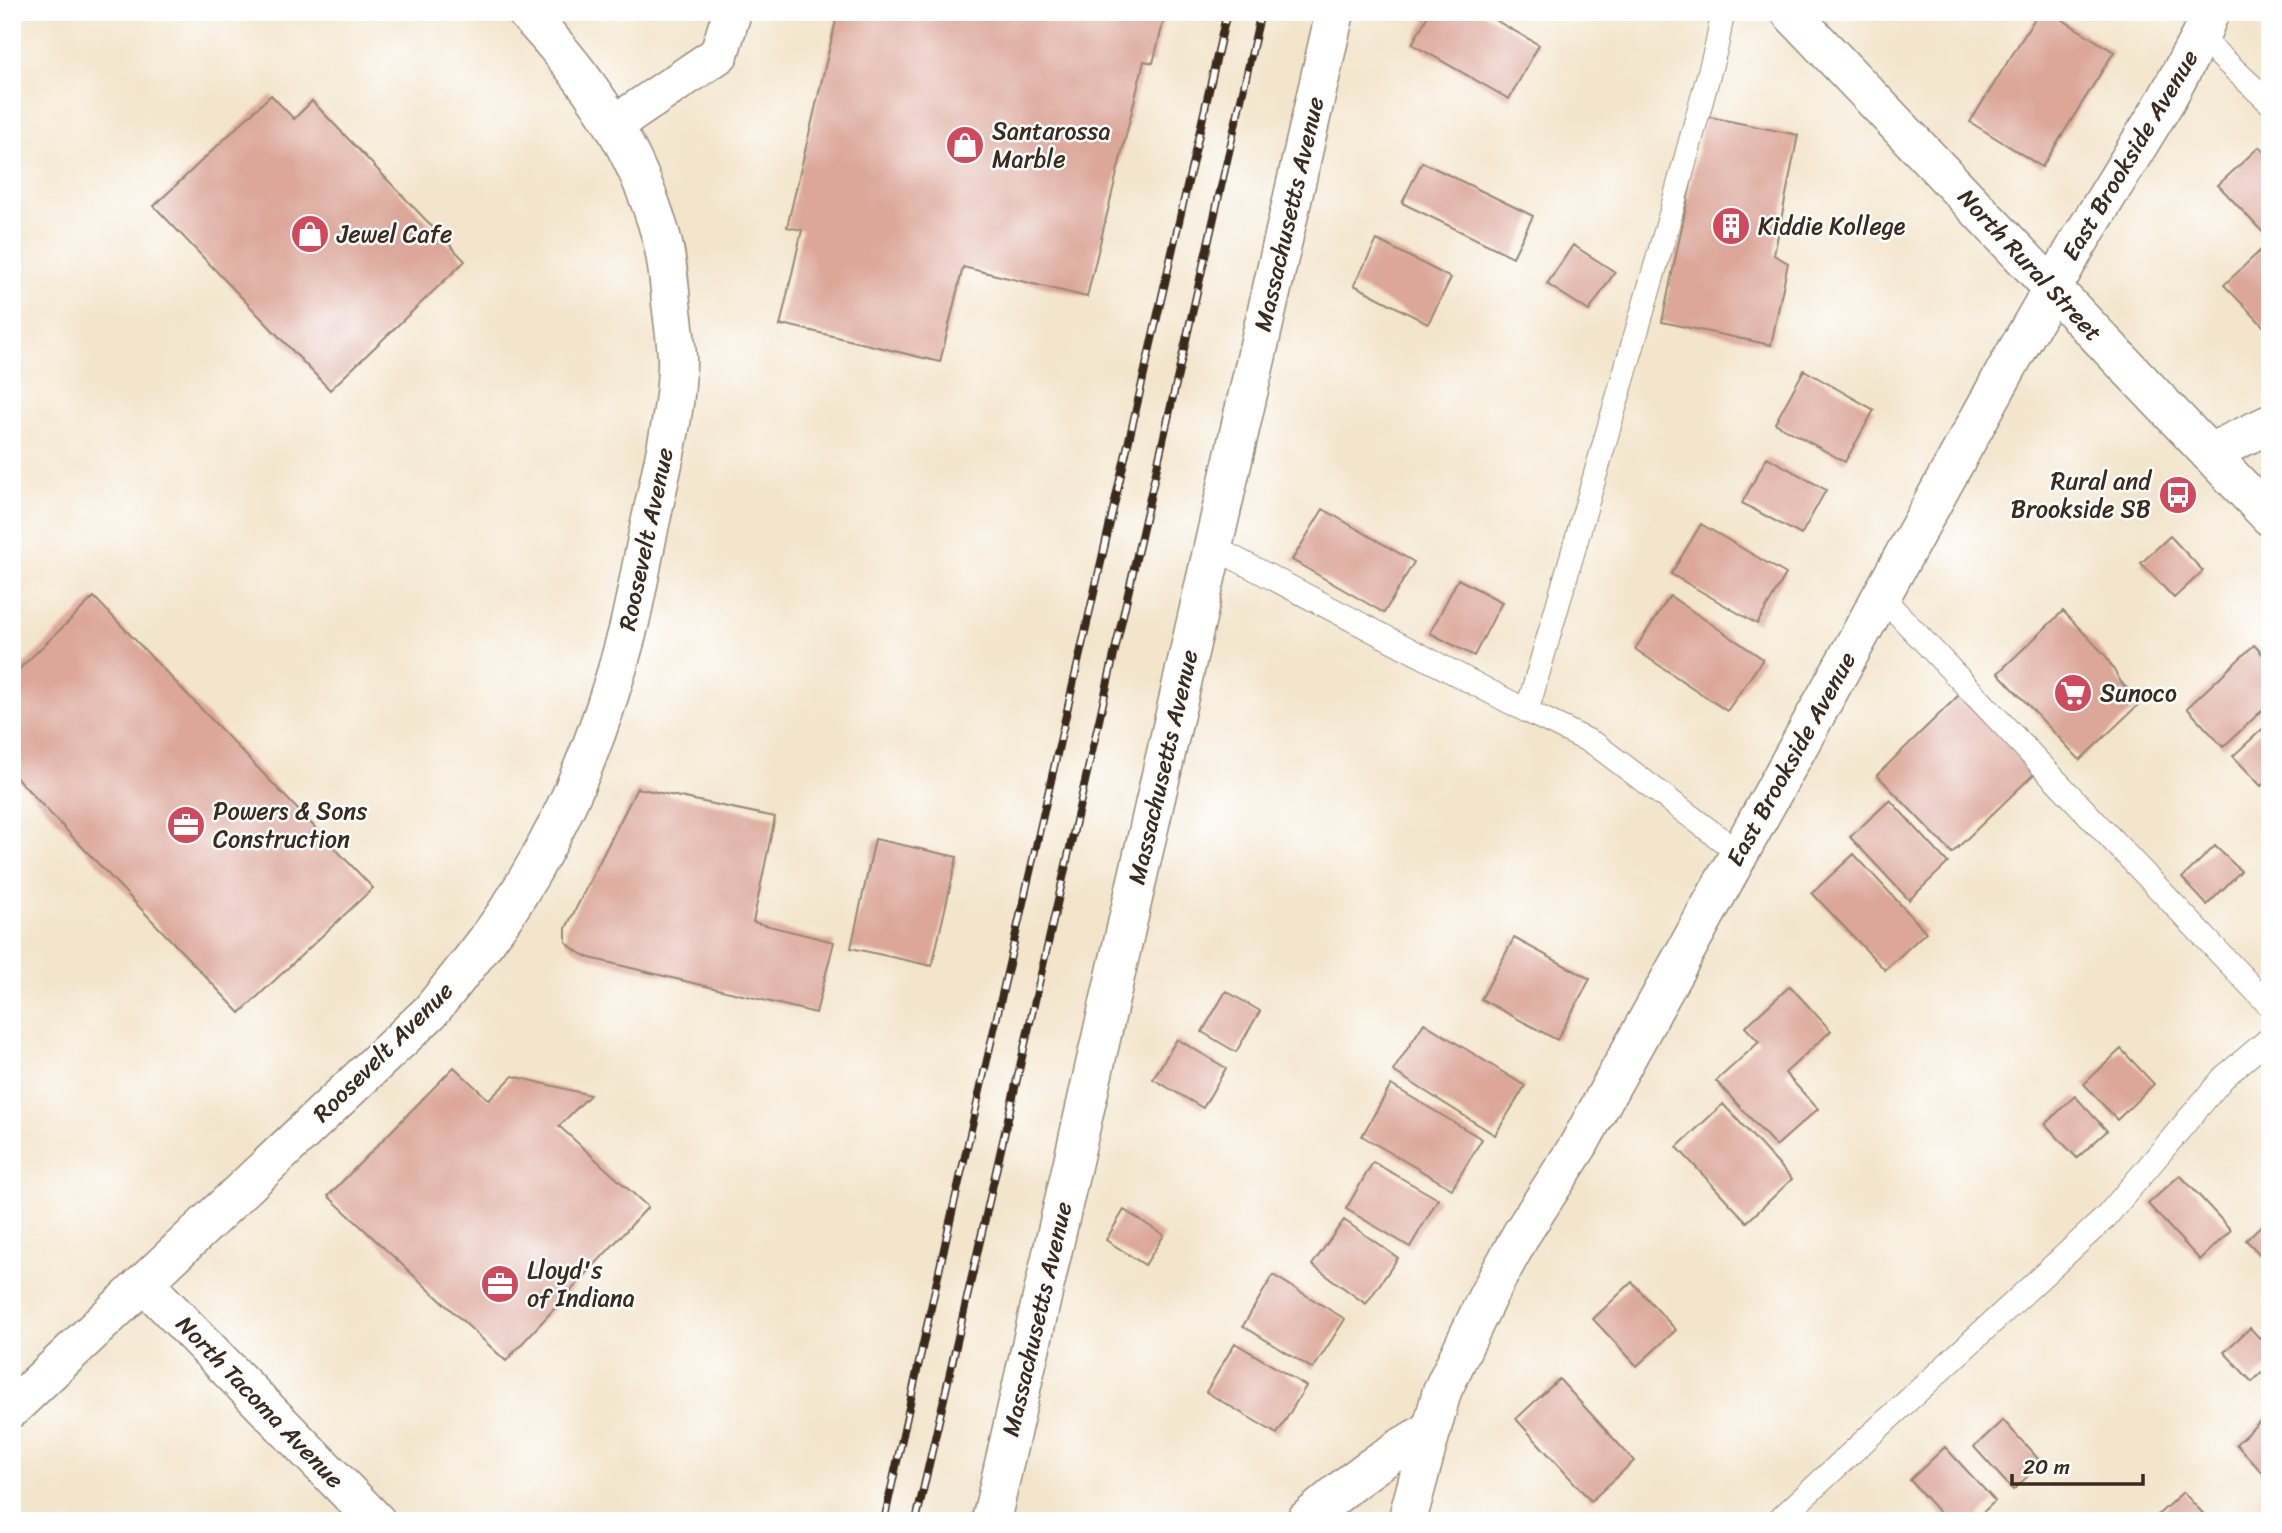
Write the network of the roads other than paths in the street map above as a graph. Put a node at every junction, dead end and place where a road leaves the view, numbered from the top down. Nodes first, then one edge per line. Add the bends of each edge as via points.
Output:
1 (526, 12) edge
2 (732, 12) edge
3 (1335, 12) edge
4 (1725, 12) edge
5 (1790, 12) edge
6 (2205, 25) edge
7 (2270, 103) edge
8 (614, 125) junction
9 (2052, 288) junction
10 (2270, 424) edge
11 (2209, 453) junction
12 (2270, 517) edge
13 (1213, 547) junction
14 (1881, 596) junction
15 (1527, 711) junction
16 (1740, 853) junction
17 (2270, 1006) edge
18 (2270, 1038) edge
19 (145, 1283) junction
20 (12, 1408) edge
21 (1432, 1430) junction
22 (376, 1521) edge
23 (991, 1521) edge
24 (1305, 1521) edge
25 (1407, 1521) edge
26 (1778, 1521) edge

1 - 8 street, Roosevelt Avenue via 582,75
2 - 8 street via 719,54
3 - 13 street, Massachusetts Avenue
4 - 15 lane
5 - 9 street, North Rural Street
6 - 7 lane
6 - 9 street, East Brookside Avenue via 2166,100
8 - 19 street, Roosevelt Avenue via 642,181 662,238 677,358 664,454 627,632 575,786 523,888 430,1012
9 - 11 street, North Rural Street
9 - 14 street, East Brookside Avenue
10 - 11 street
11 - 12 street, North Rural Street
13 - 15 lane
13 - 23 street, Massachusetts Avenue
14 - 16 street, East Brookside Avenue
14 - 17 lane
15 - 16 lane via 1595,744
16 - 21 street, East Brookside Avenue via 1578,1146 1488,1295 1443,1391
18 - 26 lane via 2224,1077 2106,1217
19 - 20 street, Roosevelt Avenue
19 - 22 street, North Tacoma Avenue
21 - 24 street via 1395,1448
21 - 25 street, East Brookside Avenue

